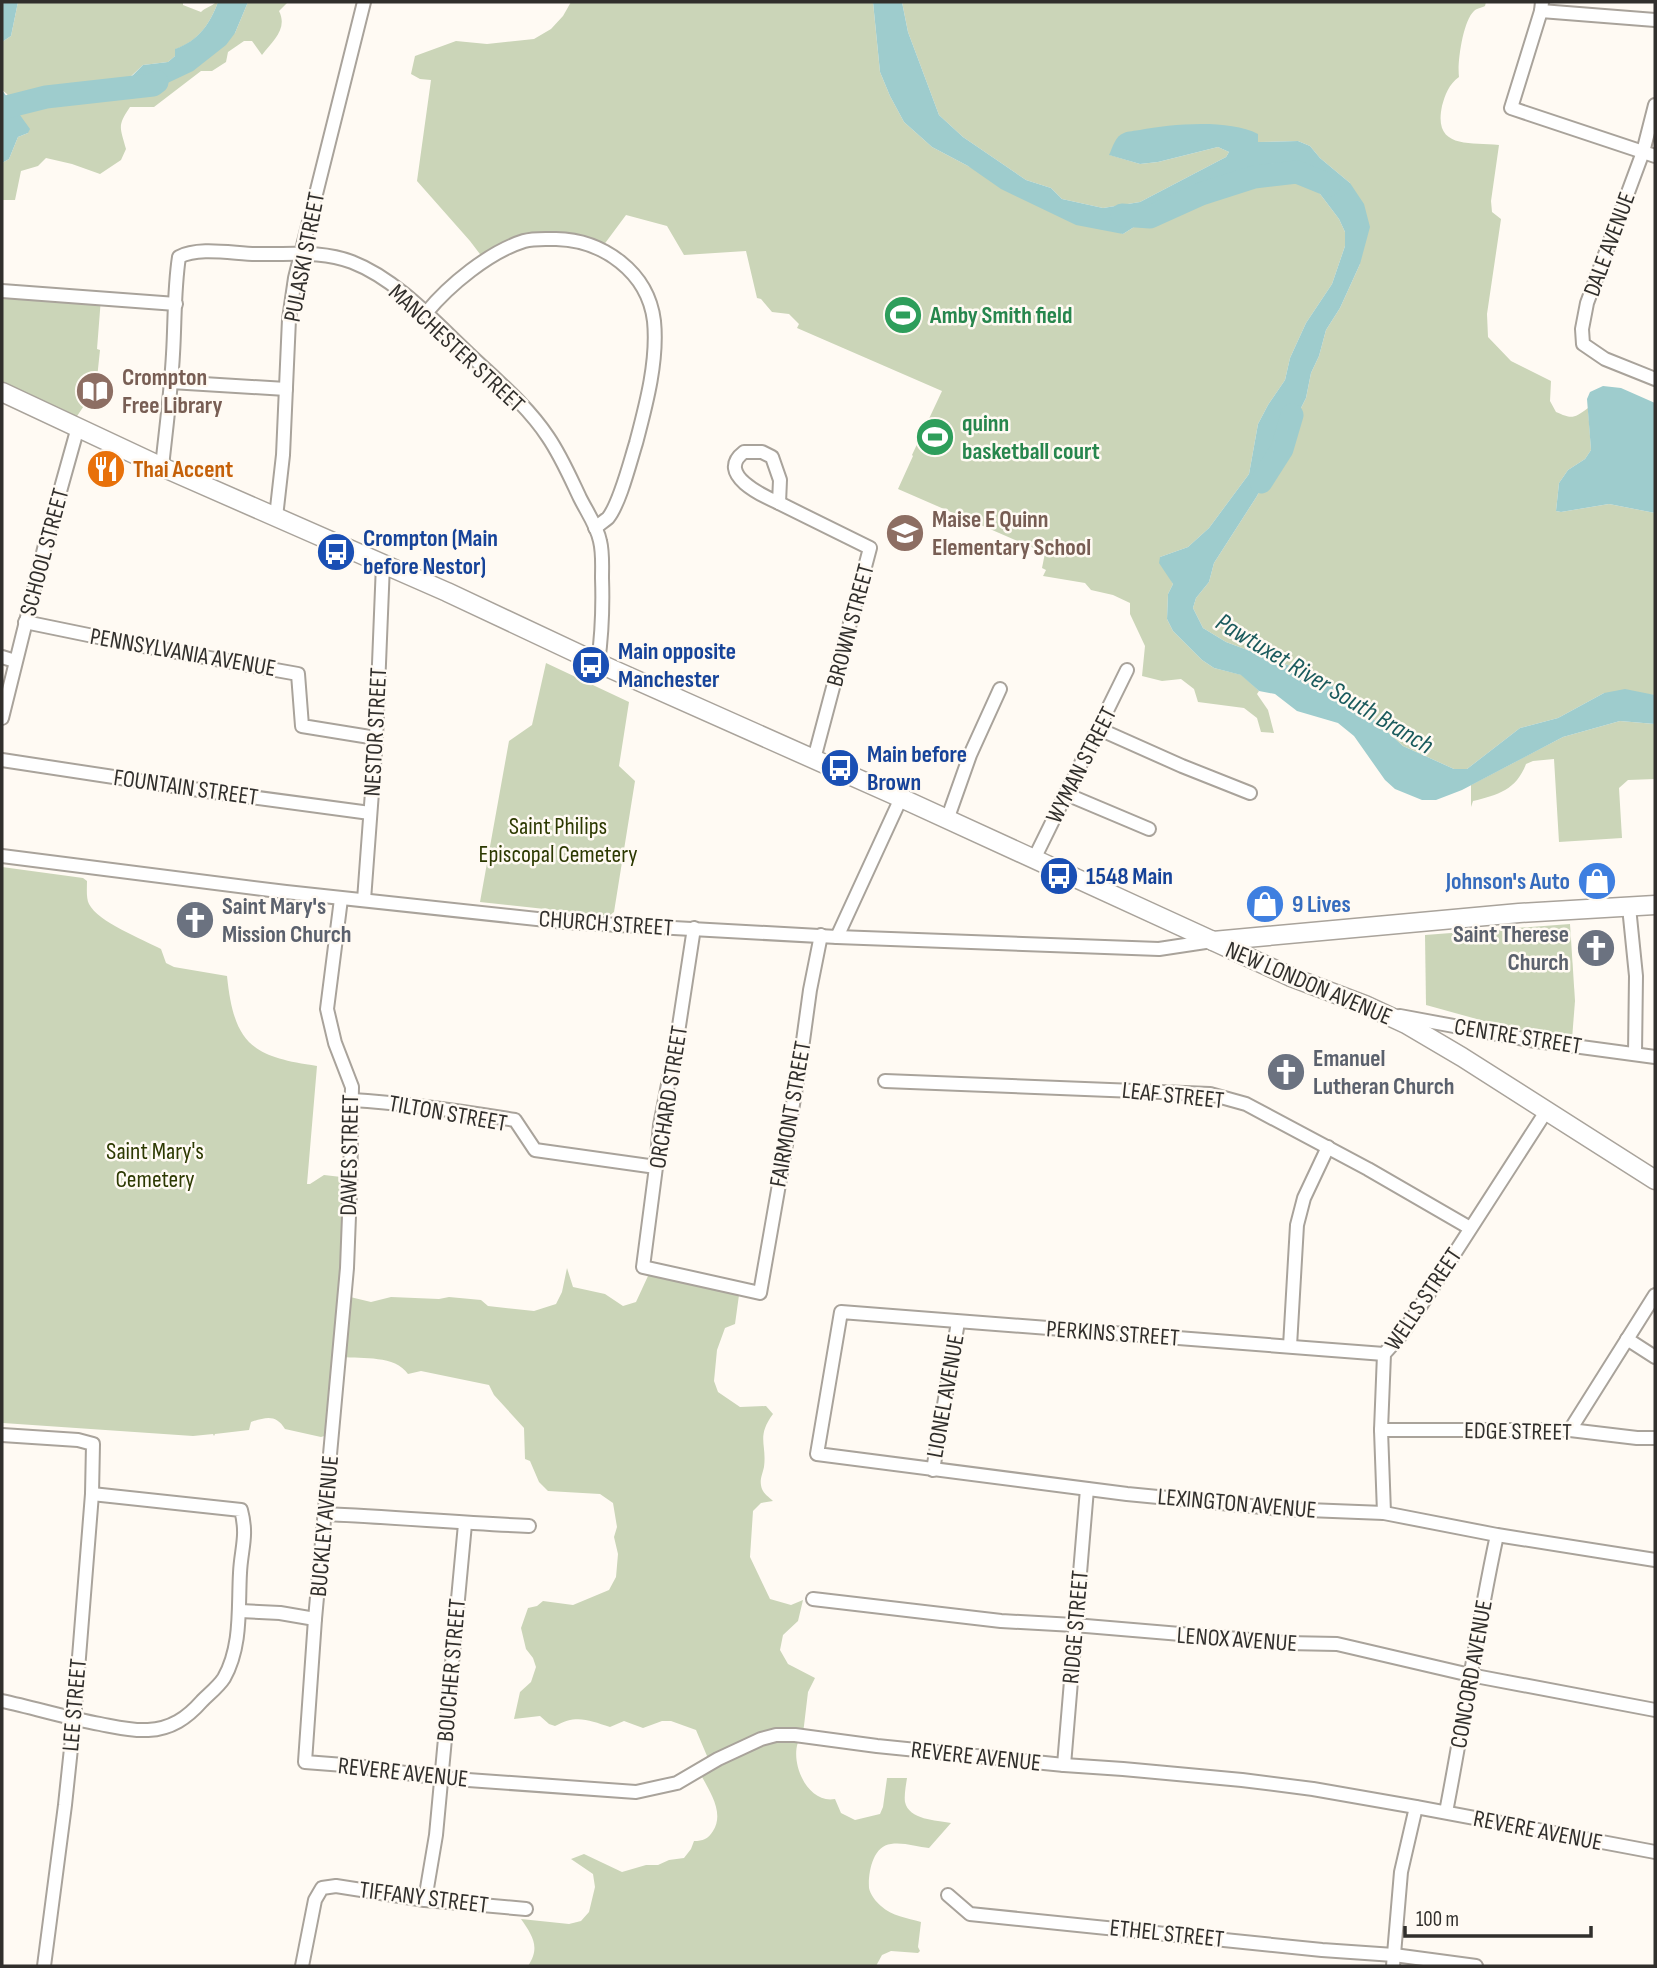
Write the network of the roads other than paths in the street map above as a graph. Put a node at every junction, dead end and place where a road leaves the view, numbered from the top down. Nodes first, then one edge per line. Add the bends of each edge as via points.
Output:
1 (364, 2) edge
2 (1542, 6) edge
3 (1655, 20) edge
4 (1655, 105) edge
5 (1649, 154) edge
6 (300, 253) junction
7 (2, 291) edge
8 (176, 304) junction
9 (426, 313) junction
10 (1655, 379) edge
11 (171, 382) junction
12 (286, 389) junction
13 (2, 392) edge
14 (78, 427) junction
15 (162, 467) junction
16 (779, 503) junction
17 (276, 517) junction
18 (596, 528) junction
19 (383, 564) junction
20 (25, 622) junction
21 (2, 657) edge
22 (15, 661) junction
23 (598, 663) junction
24 (1127, 670) dead end
25 (1000, 690) dead end
26 (2, 718) edge
27 (1099, 729) junction
28 (376, 738) junction
29 (814, 759) junction
30 (2, 760) edge
31 (1250, 793) dead end
32 (1066, 794) junction
33 (901, 798) junction
34 (370, 813) junction
35 (947, 820) junction
36 (1149, 829) dead end
37 (2, 856) edge
38 (1034, 859) junction
39 (341, 899) junction
40 (364, 900) junction
41 (1655, 905) edge
42 (1629, 907) junction
43 (694, 928) junction
44 (821, 935) junction
45 (837, 936) junction
46 (1213, 941) junction
47 (1381, 1012) junction
48 (1634, 1054) junction
49 (1655, 1056) edge
50 (885, 1081) dead end
51 (352, 1100) junction
52 (1547, 1110) junction
53 (1328, 1147) junction
54 (656, 1167) junction
55 (1655, 1180) edge
56 (1471, 1228) junction
57 (643, 1267) joint
58 (345, 1289) joint
59 (1655, 1296) edge
60 (958, 1322) junction
61 (1627, 1339) junction
62 (1290, 1346) junction
63 (1384, 1354) junction
64 (1655, 1357) edge
65 (1381, 1430) junction
66 (1570, 1430) junction
67 (2, 1435) edge
68 (1655, 1438) edge
69 (817, 1454) joint
70 (933, 1470) junction
71 (1087, 1489) junction
72 (92, 1494) junction
73 (1384, 1513) junction
74 (325, 1514) junction
75 (465, 1524) junction
76 (528, 1526) dead end
77 (1497, 1535) junction
78 (1655, 1560) edge
79 (813, 1599) dead end
80 (240, 1611) junction
81 (315, 1619) junction
82 (1074, 1625) junction
83 (1470, 1675) junction
84 (2, 1701) edge
85 (1655, 1710) edge
86 (74, 1720) junction
87 (304, 1762) joint
88 (1064, 1765) junction
89 (440, 1778) junction
90 (1416, 1807) junction
91 (1446, 1812) junction
92 (1655, 1852) edge
93 (948, 1895) dead end
94 (425, 1900) junction
95 (526, 1909) dead end
96 (1394, 1961) edge
97 (44, 1966) edge
98 (302, 1966) edge
99 (1476, 1966) edge

1 - 6 street, PULASKI STREET
2 - 3 street via 1599,17
2 - 5 street via 1511,108
4 - 5 street, DALE AVENUE
5 - 10 street, DALE AVENUE via 1587,303 1582,329 1583,344 1605,359
6 - 8 street, MANCHESTER STREET via 211,252 179,257
6 - 9 street, MANCHESTER STREET via 352,262 376,274
6 - 12 street, PULASKI STREET via 289,319
7 - 8 street
8 - 11 street
9 - 18 street, MANCHESTER STREET via 499,382 547,436
9 - 18 street via 486,259 526,240 562,239 595,247 624,264 637,279 653,319 653,360 629,468 608,517
11 - 12 street
11 - 15 street
12 - 17 street, PULASKI STREET
13 - 14 main road, NEW LONDON AVENUE
14 - 15 main road, NEW LONDON AVENUE
14 - 20 street, SCHOOL STREET
15 - 17 main road, NEW LONDON AVENUE
16 - 16 street, BROWN STREET via 741,481 736,469 744,452 772,457 780,480
16 - 29 street, BROWN STREET via 870,548
17 - 19 main road, NEW LONDON AVENUE
18 - 23 street, MANCHESTER STREET via 602,571
19 - 23 main road, NEW LONDON AVENUE
19 - 28 street, NESTOR STREET
20 - 22 street, SCHOOL STREET
20 - 28 street, PENNSYLVANIA AVENUE via 298,674 302,726
21 - 22 street
22 - 26 street, SCHOOL STREET
23 - 29 main road, NEW LONDON AVENUE
24 - 27 street, WYMAN STREET
25 - 35 street
27 - 31 street
27 - 32 street, WYMAN STREET
28 - 34 street, NESTOR STREET
29 - 33 main road, NEW LONDON AVENUE
30 - 34 street, FOUNTAIN STREET
32 - 36 street
32 - 38 street, WYMAN STREET
33 - 35 main road, NEW LONDON AVENUE
33 - 45 street
34 - 40 street, NESTOR STREET
35 - 38 main road, NEW LONDON AVENUE
37 - 39 street, CHURCH STREET
38 - 46 main road, NEW LONDON AVENUE
39 - 40 street, CHURCH STREET
39 - 51 street, DAWES STREET via 327,1009
40 - 43 street, CHURCH STREET via 565,922
41 - 42 main road
42 - 46 main road
42 - 48 street via 1636,976
43 - 44 street, CHURCH STREET
43 - 54 street, ORCHARD STREET
44 - 45 street, CHURCH STREET
44 - 57 street, FAIRMONT STREET via 760,1293
45 - 46 street, CHURCH STREET via 1159,949
46 - 47 main road, NEW LONDON AVENUE
47 - 48 street, CENTRE STREET
47 - 52 main road, NEW LONDON AVENUE
48 - 49 street, CENTRE STREET
50 - 53 street, LEAF STREET via 1210,1094 1246,1104
51 - 54 street, TILTON STREET via 446,1108 515,1120 535,1150
51 - 58 street, DAWES STREET
52 - 55 main road, NEW LONDON AVENUE
52 - 56 street, WELLS STREET
53 - 56 street, LEAF STREET
53 - 62 street via 1297,1225
54 - 57 street, ORCHARD STREET
56 - 63 street, WELLS STREET
58 - 74 street, BUCKLEY AVENUE
59 - 61 street
60 - 62 street, PERKINS STREET
60 - 69 street, PERKINS STREET via 841,1312
60 - 70 street, LIONEL AVENUE
61 - 64 street
61 - 66 street
62 - 63 street, PERKINS STREET
63 - 65 street, WELLS STREET
65 - 66 street, EDGE STREET
65 - 73 street, WELLS STREET
66 - 68 street, EDGE STREET
67 - 72 street, LEE STREET via 93,1444
69 - 70 street, LEXINGTON AVENUE
70 - 71 street, LEXINGTON AVENUE
71 - 73 street, LEXINGTON AVENUE via 1282,1509
71 - 82 street, RIDGE STREET
72 - 80 street via 241,1510 246,1528
72 - 86 street, LEE STREET
73 - 77 street, LEXINGTON AVENUE
74 - 75 street
74 - 81 street, BUCKLEY AVENUE
75 - 76 street
75 - 89 street, BOUCHER STREET
77 - 78 street, LEXINGTON AVENUE
77 - 83 street, CONCORD AVENUE
79 - 82 street, LENOX AVENUE
80 - 81 street
80 - 86 street via 236,1643 223,1679 188,1716 149,1730
81 - 87 street, BUCKLEY AVENUE
82 - 83 street, LENOX AVENUE via 1232,1640 1337,1644
82 - 88 street, RIDGE STREET
83 - 85 street, LENOX AVENUE
83 - 91 street, CONCORD AVENUE
84 - 86 street
86 - 97 street, LEE STREET
87 - 89 street, REVERE AVENUE
88 - 89 street, REVERE AVENUE via 776,1735 718,1759 677,1783 636,1792
88 - 90 street, REVERE AVENUE via 1242,1780
89 - 94 street, BOUCHER STREET
90 - 91 street, REVERE AVENUE
90 - 96 street via 1401,1872
91 - 92 street, REVERE AVENUE
93 - 96 street, ETHEL STREET via 970,1914
94 - 95 street, TIFFANY STREET
94 - 98 street, TIFFANY STREET via 337,1886 322,1888 315,1900
96 - 99 street, ETHEL STREET

